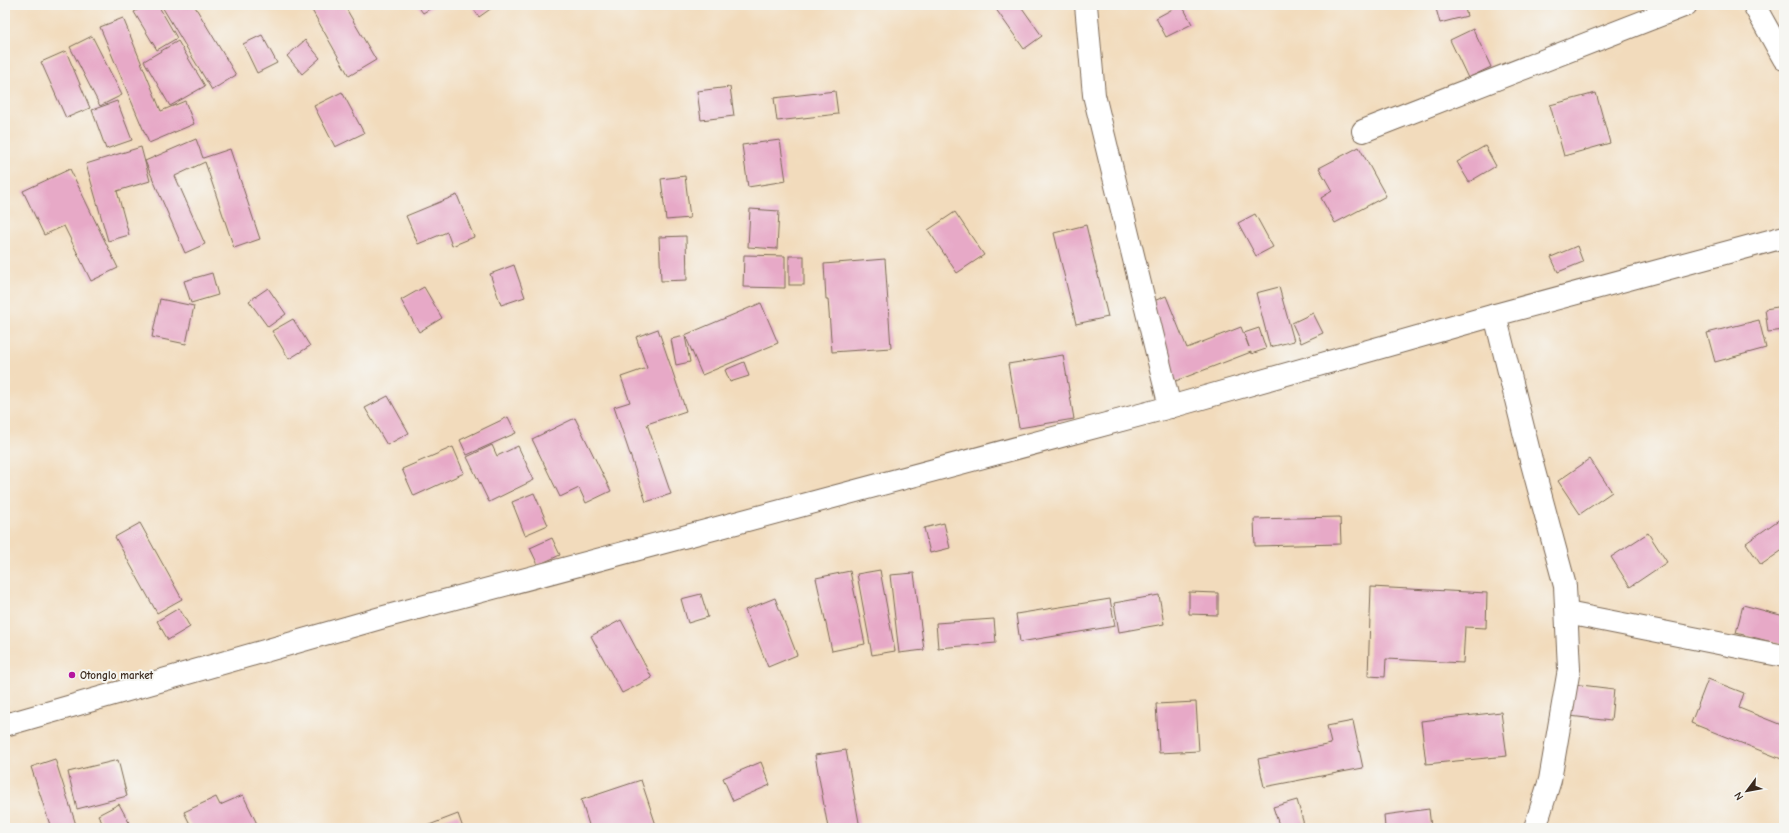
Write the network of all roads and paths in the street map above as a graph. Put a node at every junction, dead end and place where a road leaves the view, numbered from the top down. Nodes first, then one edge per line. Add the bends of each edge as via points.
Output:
1 (1086, 5) edge
2 (1686, 5) edge
3 (1754, 5) edge
4 (1784, 59) edge
5 (1362, 131) dead end
6 (1784, 237) edge
7 (1495, 315) junction
8 (1170, 406) junction
9 (1567, 613) junction
10 (1784, 656) edge
11 (5, 725) edge
12 (1535, 828) edge

1 - 8 street via 1094,95
2 - 5 street
3 - 4 street
6 - 7 street
7 - 8 street
7 - 9 street via 1565,586
8 - 11 street via 384,617
9 - 10 street
9 - 12 street via 1569,670 1550,780

